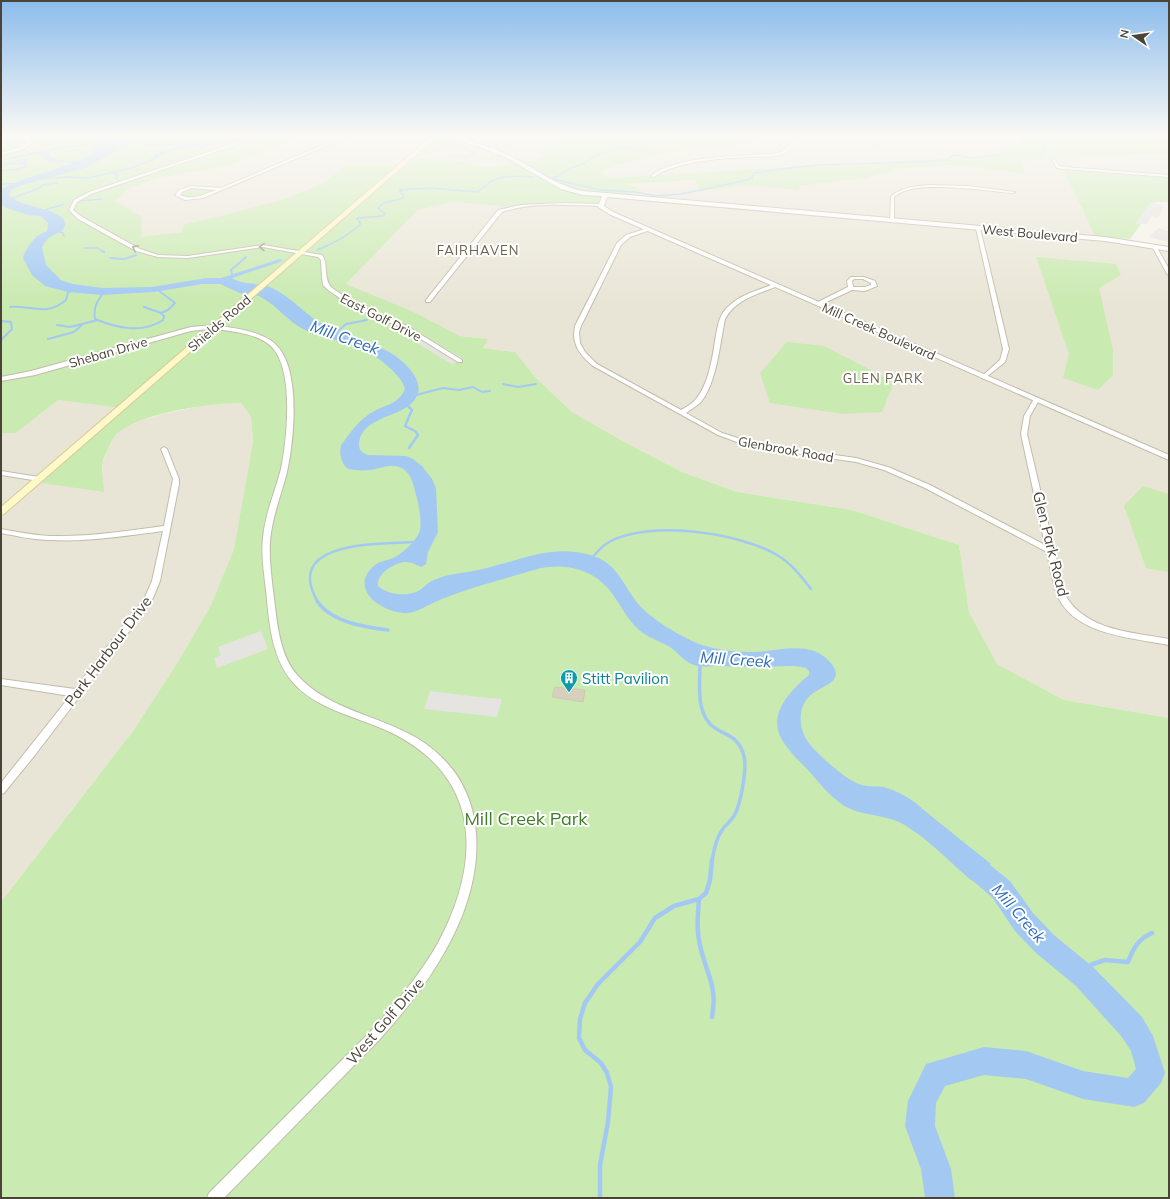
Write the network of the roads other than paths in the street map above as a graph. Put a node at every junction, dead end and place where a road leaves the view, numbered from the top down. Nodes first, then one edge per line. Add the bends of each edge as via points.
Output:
1 (96, 191) edge
2 (182, 191) edge
3 (217, 191) edge
4 (373, 191) edge
5 (572, 191) edge
6 (898, 191) edge
7 (1000, 191) edge
8 (1013, 192) dead end
9 (605, 196) junction
10 (601, 205) junction
11 (892, 221) junction
12 (978, 228) junction
13 (648, 229) junction
14 (1154, 246) junction
15 (1169, 249) edge
16 (301, 252) junction
17 (1169, 274) edge
18 (776, 285) junction
19 (851, 288) dead end
20 (428, 301) dead end
21 (818, 304) junction
22 (214, 327) junction
23 (460, 361) dead end
24 (984, 377) junction
25 (1, 379) edge
26 (1036, 400) junction
27 (681, 413) junction
28 (164, 449) dead end
29 (1169, 458) edge
30 (1, 473) edge
31 (39, 479) junction
32 (1, 512) edge
33 (167, 528) junction
34 (1, 531) edge
35 (1050, 551) junction
36 (1169, 642) edge
37 (1, 682) edge
38 (77, 693) junction
39 (1, 790) edge
40 (214, 1198) edge

16 -> 1 street via 256,246 188,257 158,256 138,250 80,218 71,210 75,201
2 - 3 street via 177,195 193,199
4 - 16 main road, Shields Road
5 - 9 street, West Boulevard
6 - 11 street via 892,197
7 - 8 street
9 - 10 street
9 - 11 street, West Boulevard
10 - 13 street, Mill Creek Boulevard via 611,213
10 - 20 street via 530,206 500,211
11 - 12 street, West Boulevard
12 - 14 street, West Boulevard
12 - 24 street via 1006,349 1003,361
13 - 18 street, Mill Creek Boulevard
13 - 27 street, Glenbrook Road via 628,236 619,244 578,326 576,340 580,350 595,365
14 - 15 street, West Boulevard
14 - 17 street
16 - 22 main road, Shields Road
16 - 23 street, East Golf Drive via 320,256 323,260 326,285 330,289 355,306 405,327
18 - 21 street, Mill Creek Boulevard
18 - 27 street via 741,300 726,311 703,395 696,404
19 - 21 street
21 - 24 street, Mill Creek Boulevard
22 - 25 street, Sheban Drive via 191,329 32,373
22 - 31 main road, Shields Road
22 - 40 street, West Golf Drive via 257,336 270,342 279,350 287,373 289,406 285,466 269,520 266,541 275,635 282,656 301,685 316,697 399,733 431,754 453,778 465,798 471,818 472,844 464,894 440,951 420,982 371,1041
24 - 26 street, Mill Creek Boulevard
26 - 29 street, Mill Creek Boulevard
26 - 35 street, Glen Park Road via 1027,416 1024,434
27 - 35 street, Glenbrook Road via 720,434 745,443 853,460 892,470
28 - 33 street, Park Harbour Drive via 176,479
30 - 31 street
31 - 32 main road, Shields Road
33 - 34 street via 109,536 68,538
33 - 38 street, Park Harbour Drive via 156,581 149,598
35 - 36 street, Glen Park Road via 1062,595 1074,613 1102,629
37 - 38 street
38 - 39 street, Park Harbour Drive

